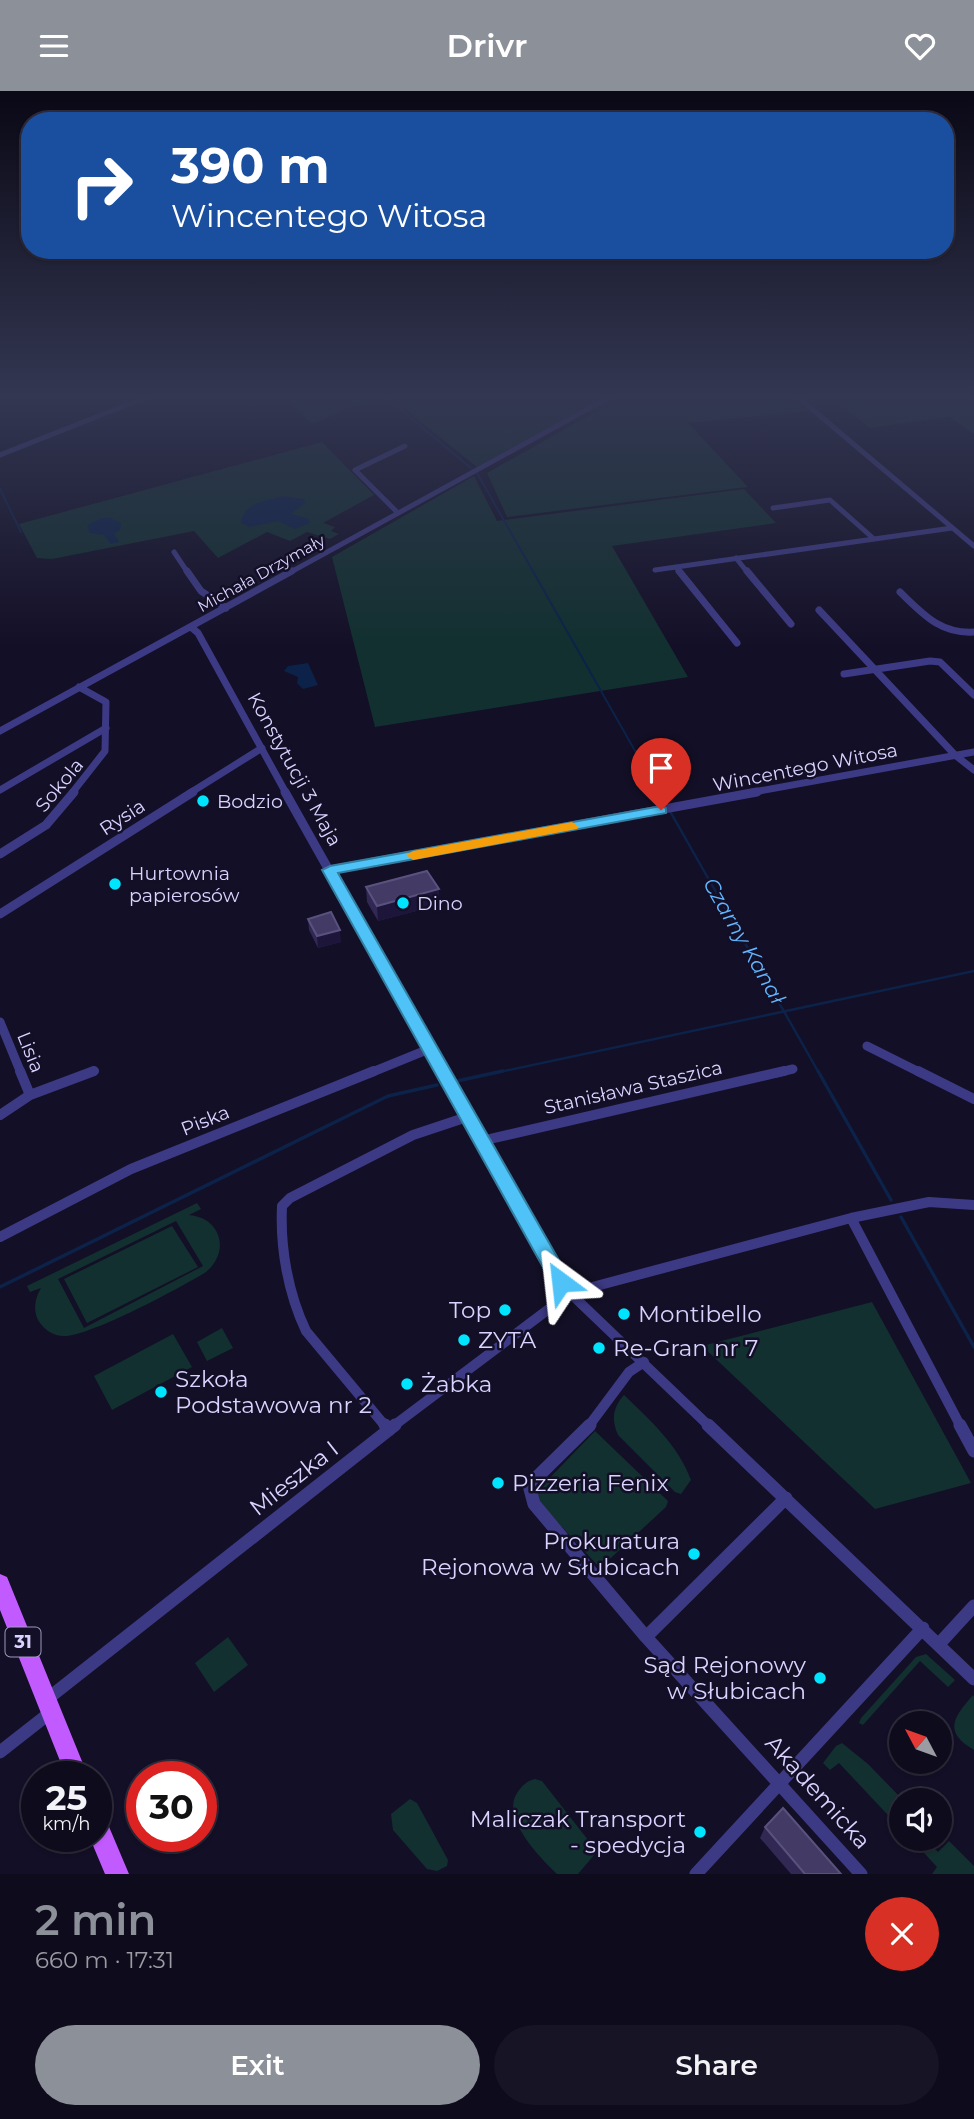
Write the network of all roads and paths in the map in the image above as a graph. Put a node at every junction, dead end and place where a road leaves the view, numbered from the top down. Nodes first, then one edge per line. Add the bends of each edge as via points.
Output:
1 (366, 481) edge
2 (456, 481) edge
3 (897, 481) edge
4 (773, 508) dead end
5 (398, 513) junction
6 (952, 528) junction
7 (874, 539) junction
8 (974, 546) edge
9 (174, 552) dead end
10 (736, 558) junction
11 (676, 566) junction
12 (655, 570) dead end
13 (900, 592) dead end
14 (226, 608) junction
15 (819, 610) dead end
16 (791, 624) dead end
17 (191, 627) junction
18 (974, 632) edge
19 (737, 643) dead end
20 (876, 669) junction
21 (844, 674) dead end
22 (79, 687) junction
23 (974, 695) edge
24 (106, 728) junction
25 (0, 731) edge
26 (262, 748) junction
27 (974, 752) edge
28 (955, 755) junction
29 (974, 770) edge
30 (0, 790) edge
31 (0, 855) edge
32 (330, 870) junction
33 (0, 914) edge
34 (0, 1022) edge
35 (867, 1046) dead end
36 (429, 1049) junction
37 (793, 1069) dead end
38 (94, 1071) dead end
39 (30, 1095) junction
40 (974, 1099) edge
41 (0, 1115) edge
42 (467, 1117) junction
43 (481, 1141) junction
44 (974, 1205) edge
45 (851, 1218) junction
46 (0, 1237) edge
47 (570, 1293) junction
48 (644, 1362) junction
49 (389, 1430) junction
50 (974, 1451) edge
51 (786, 1497) junction
52 (0, 1584) edge
53 (974, 1606) edge
54 (923, 1628) junction
55 (646, 1637) junction
56 (939, 1644) junction
57 (974, 1679) edge
58 (49, 1706) junction
59 (0, 1752) edge
60 (71, 1761) edge
61 (780, 1784) junction
62 (108, 1852) edge
63 (117, 1874) edge
64 (696, 1874) edge
65 (861, 1874) edge

1 - 5 street
2 - 5 street, Michała Drzymały
3 - 6 street
4 - 7 street via 830,500
5 - 14 street, Michała Drzymały
6 - 7 street
6 - 8 street
7 - 10 street
9 - 14 street via 201,591
10 - 11 street
10 - 16 street
11 - 12 street
11 - 19 street
13 - 18 street via 942,630
14 - 17 street, Michała Drzymały
15 - 20 street
17 - 22 street, Michała Drzymały
17 - 26 street, Konstytucji 3 Maja
20 - 21 street
20 - 23 street via 940,662
20 - 28 street
22 - 24 street, Sokola via 106,702
22 - 25 street, Michała Drzymały
24 - 30 street
24 - 31 street, Sokola via 105,751 46,825
26 - 32 street, Konstytucji 3 Maja
26 - 33 street, Rysia
27 - 28 street, Wincentego Witosa
28 - 29 street
28 - 32 street, Wincentego Witosa
32 - 36 street, Konstytucji 3 Maja
34 - 39 street, Lisia
35 - 40 street
36 - 42 street, Konstytucji 3 Maja
36 - 46 street, Piska via 131,1169
37 - 43 street, Stanisława Staszica
38 - 39 street
39 - 41 street
42 - 43 street, Konstytucji 3 Maja
42 - 49 street via 413,1135 282,1206 296,1315
43 - 47 street, Konstytucji 3 Maja
44 - 45 street via 929,1202
45 - 47 street
45 - 50 street
47 - 48 street, Konstytucji 3 Maja
47 - 49 street, Mieszka I
48 - 51 street, Konstytucji 3 Maja
48 - 55 street, Akademicka via 629,1372 596,1419 529,1485 534,1504
49 - 58 street, Mieszka I
51 - 54 street, Konstytucji 3 Maja
51 - 55 street
52 - 58 main road, 31
53 - 56 street
54 - 56 street, Konstytucji 3 Maja
54 - 61 street
55 - 61 street, Akademicka
56 - 57 street, Konstytucji 3 Maja
58 - 59 street, Mieszka I
58 - 60 main road, 31
61 - 64 street
61 - 65 street, Akademicka
62 - 63 main road

